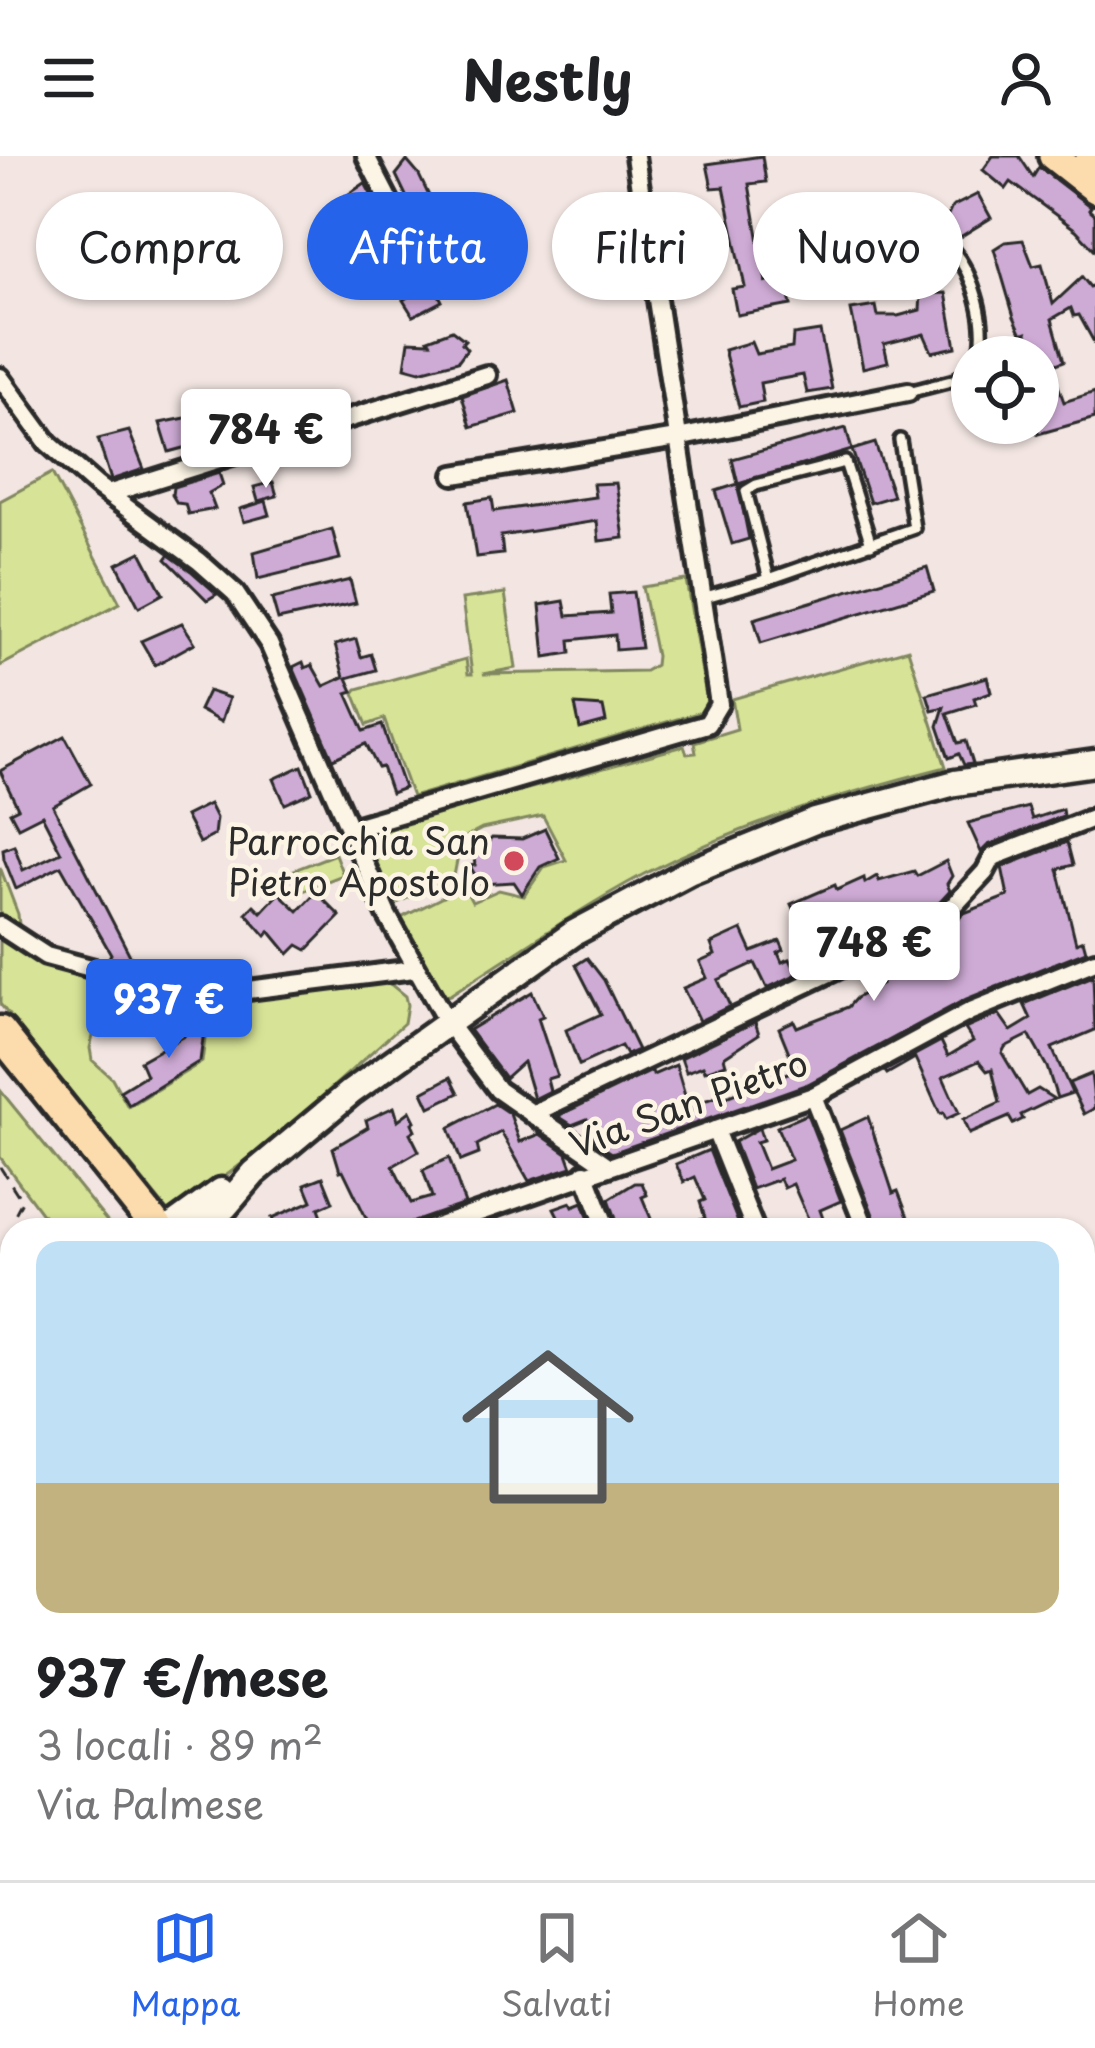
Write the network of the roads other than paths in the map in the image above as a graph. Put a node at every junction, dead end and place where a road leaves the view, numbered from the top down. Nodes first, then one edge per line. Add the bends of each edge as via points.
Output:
1 (365, 156) edge
2 (635, 156) edge
3 (1053, 156) edge
4 (1095, 189) edge
5 (384, 192) edge
6 (963, 267) edge
7 (982, 336) edge
8 (487, 376) dead end
9 (0, 377) edge
10 (951, 381) edge
11 (908, 392) joint
12 (677, 438) junction
13 (900, 440) dead end
14 (454, 475) dead end
15 (108, 494) junction
16 (871, 544) junction
17 (770, 579) junction
18 (702, 598) junction
19 (1095, 764) edge
20 (1095, 818) edge
21 (351, 828) junction
22 (0, 926) edge
23 (1095, 961) edge
24 (414, 969) junction
25 (446, 1022) junction
26 (0, 1032) edge
27 (0, 1064) edge
28 (813, 1096) junction
29 (532, 1114) junction
30 (716, 1130) junction
31 (607, 1166) junction
32 (254, 1172) junction
33 (585, 1174) junction
34 (127, 1211) edge
35 (181, 1218) edge
36 (212, 1218) edge
37 (462, 1218) edge
38 (602, 1218) edge
39 (750, 1218) edge
40 (861, 1218) edge

1 - 5 street
2 - 12 street
3 - 4 main road
6 - 7 lane
8 - 15 street
9 - 15 street via 48,443
10 - 11 lane
11 - 12 street
12 - 14 street
12 - 18 street
13 - 16 lane via 914,529
15 - 21 street via 235,593
16 - 17 lane
16 - 17 lane via 845,462 755,485 746,491
17 - 18 lane
18 - 21 street via 719,704 707,724
19 - 25 main road via 955,783 756,842 574,933
20 - 29 street via 993,856 948,912 855,963
21 - 24 street
22 - 24 street via 46,956 216,994
23 - 28 street, Via San Pietro via 970,1010
24 - 25 street
25 - 29 street via 491,1083
25 - 32 main road
26 - 34 highway
27 - 34 highway
28 - 30 street, Via San Pietro
28 - 40 street
29 - 31 street
30 - 31 street, Via San Pietro
30 - 39 street
31 - 33 street, Via San Pietro
32 - 35 main road
32 - 36 main road
33 - 37 street, Via San Pietro
33 - 38 street

